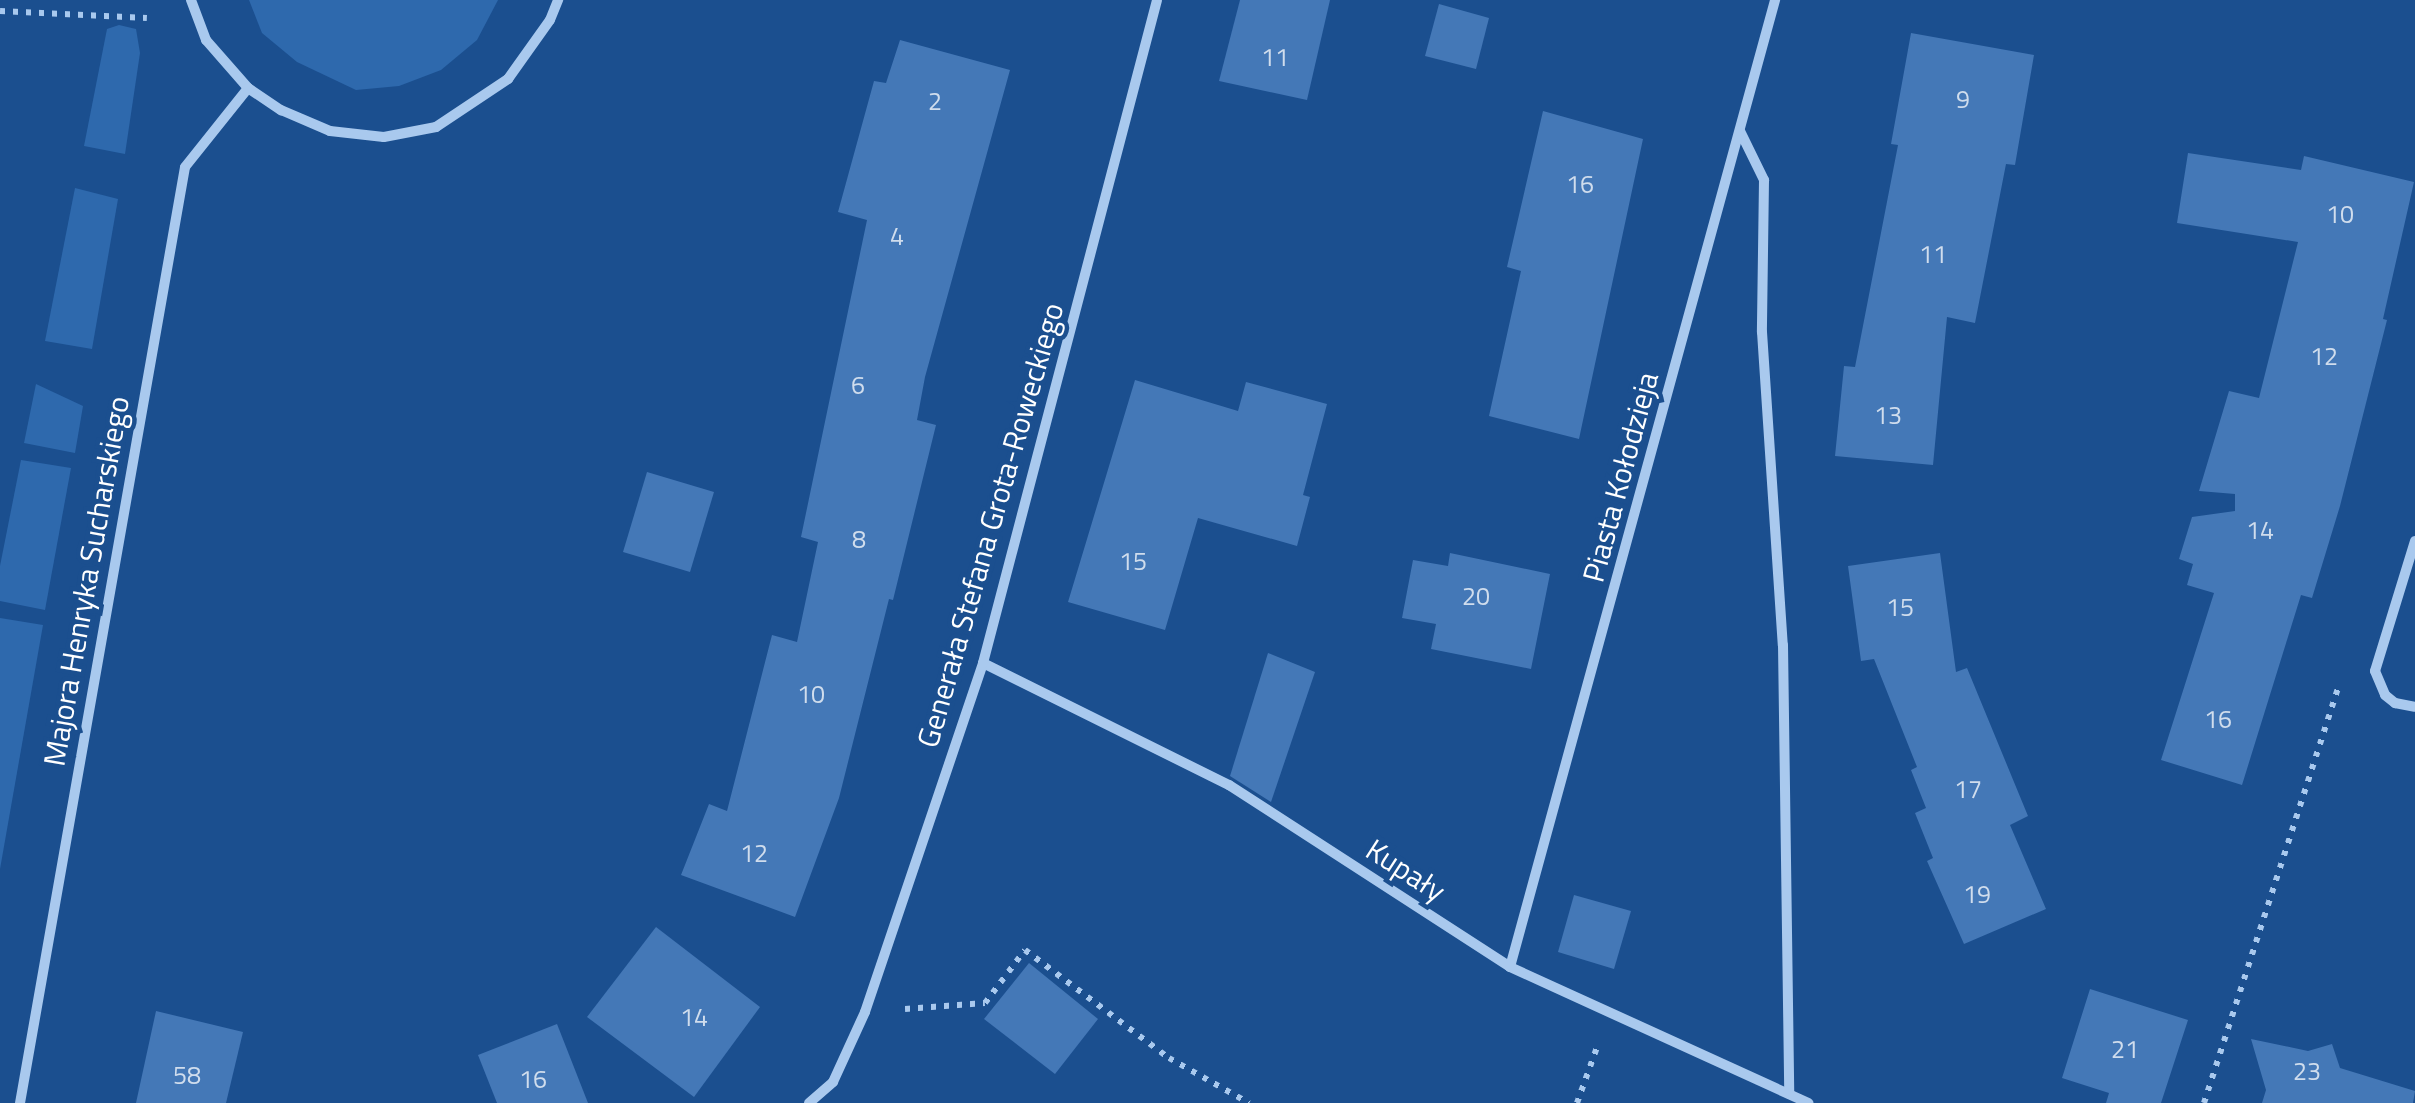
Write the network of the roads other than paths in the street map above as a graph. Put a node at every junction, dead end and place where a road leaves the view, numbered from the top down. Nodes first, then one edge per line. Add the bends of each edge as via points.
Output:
1 (191, 0) edge
2 (558, 0) edge
3 (1157, 0) edge
4 (1775, 0) edge
5 (248, 88) junction
6 (1740, 132) junction
7 (2415, 541) edge
8 (984, 664) junction
9 (2415, 707) edge
10 (1510, 967) junction
11 (1789, 1094) junction
12 (20, 1103) edge
13 (809, 1103) edge
14 (1808, 1103) edge

1 - 5 street via 206,40
2 - 5 street via 508,79 436,127 384,137 330,131
3 - 8 street, Generała Stefana Grota-Roweckiego
4 - 6 street, Piasta Kołodzieja
5 - 12 street, Majora Henryka Sucharskiego via 185,168
6 - 10 street, Piasta Kołodzieja
6 - 11 street via 1764,180 1762,332 1783,645
7 - 9 street via 2377,658 2377,684 2394,703
8 - 10 street, Kupały via 1229,785
8 - 13 street, Generała Stefana Grota-Roweckiego via 865,1012 833,1082
10 - 11 street, Kupały
11 - 14 street, Kupały

